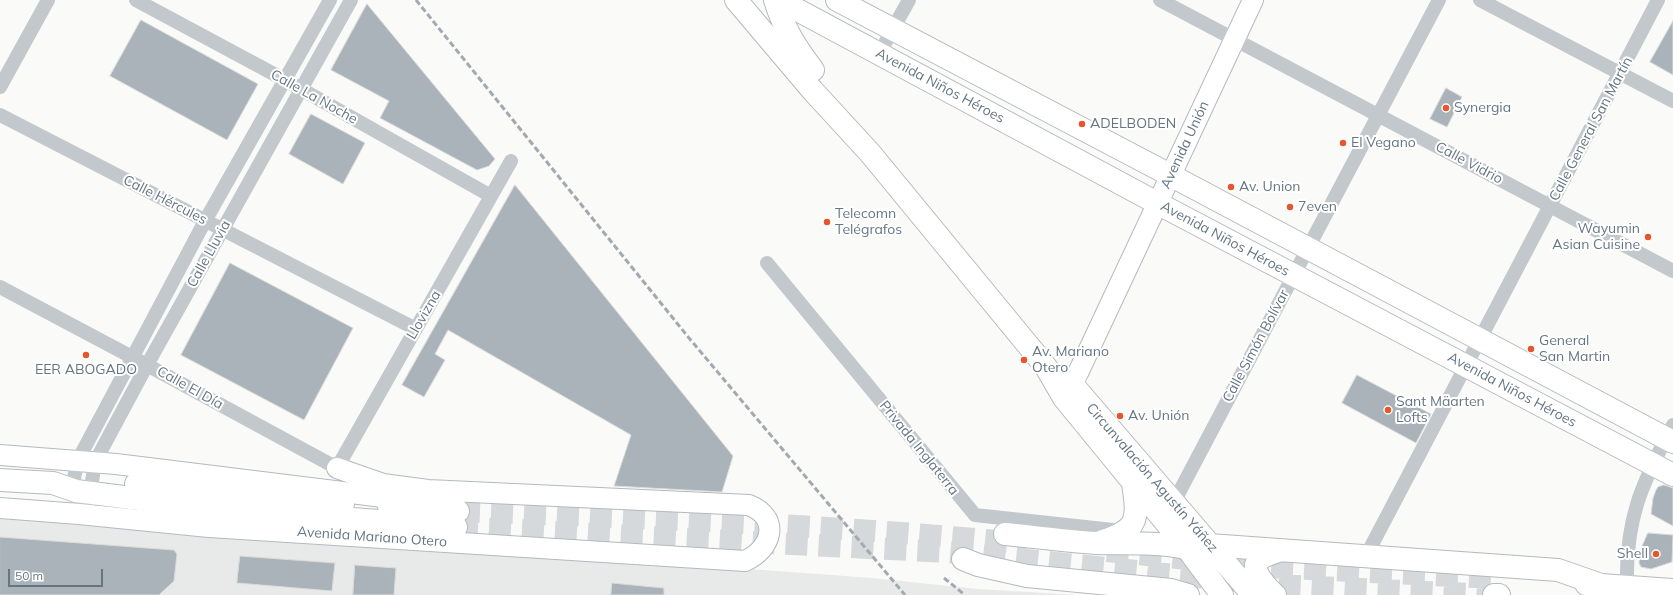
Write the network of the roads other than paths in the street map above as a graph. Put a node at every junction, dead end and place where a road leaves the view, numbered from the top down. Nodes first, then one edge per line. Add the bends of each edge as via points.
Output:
1 (48, 0) edge
2 (136, 0) edge
3 (330, 0) edge
4 (351, 0) edge
5 (736, 0) edge
6 (775, 0) edge
7 (779, 0) edge
8 (837, 0) edge
9 (909, 0) edge
10 (1160, 0) edge
11 (1253, 0) edge
12 (1439, 0) edge
13 (1480, 0) edge
14 (1658, 0) edge
15 (893, 29) junction
16 (1234, 39) junction
17 (879, 54) junction
18 (1620, 73) junction
19 (285, 80) junction
20 (0, 86) edge
21 (301, 89) junction
22 (1673, 101) edge
23 (0, 115) edge
24 (1378, 115) junction
25 (870, 153) junction
26 (510, 161) dead end
27 (1170, 175) junction
28 (491, 196) junction
29 (1157, 203) junction
30 (1550, 206) junction
31 (205, 221) junction
32 (222, 230) junction
33 (1308, 248) junction
34 (767, 263) dead end
35 (1673, 271) edge
36 (1294, 275) junction
37 (0, 287) edge
38 (416, 330) junction
39 (1480, 340) junction
40 (132, 357) junction
41 (147, 365) junction
42 (1466, 366) junction
43 (1068, 391) junction
44 (1671, 435) edge
45 (0, 455) edge
46 (1653, 464) junction
47 (336, 468) junction
48 (1673, 475) edge
49 (84, 477) junction
50 (0, 480) edge
51 (1133, 483) junction
52 (375, 496) junction
53 (1174, 502) junction
54 (0, 508) edge
55 (83, 514) junction
56 (453, 516) joint
57 (1126, 531) junction
58 (1005, 534) tunnel mouth
59 (1096, 542) junction
60 (1209, 544) junction
61 (1186, 547) junction
62 (1281, 550) junction
63 (1366, 556) junction
64 (963, 559) dead end
65 (1602, 586) junction
66 (1627, 587) junction
67 (1496, 589) tunnel mouth
68 (1673, 590) edge
69 (1188, 595) edge
70 (1222, 595) edge
71 (1241, 595) edge
72 (1253, 595) edge
73 (1275, 595) edge

1 - 20 street
2 - 19 street, Calle La Noche
3 - 19 street, Calle Lluvia
4 - 21 street, Calle Lluvia
5 - 25 main road, Circunvalación Agustín Yáñez via 813,91
6 - 25 main road, Circunvalación Agustín Yáñez via 790,38
7 - 17 main road, Avenida Niños Héroes
8 - 15 main road, Avenida Niños Héroes
9 - 15 street
10 - 16 street, Calle Vidrio
11 - 16 main road, Avenida Unión
12 - 24 street, Calle Simón Bolívar
13 - 18 street
14 - 18 street, Calle General San Martín
15 - 17 street
15 - 27 main road, Avenida Niños Héroes
16 - 24 street, Calle Vidrio
16 - 27 main road, Avenida Unión
17 - 29 main road, Avenida Niños Héroes
18 - 22 street
18 - 30 street, Calle General San Martín
19 - 21 street, Calle La Noche
19 - 31 street, Calle Lluvia
21 - 28 street, Calle La Noche
21 - 32 street, Calle Lluvia
23 - 31 street, Calle Hércules
24 - 30 street, Calle Vidrio
24 - 33 street, Calle Simón Bolívar
25 - 43 main road, Circunvalación Agustín Yáñez
26 - 28 street, Llovizna
27 - 29 main road, Avenida Unión
27 - 33 main road, Avenida Niños Héroes
28 - 38 street, Llovizna
29 - 36 main road, Avenida Niños Héroes
29 - 43 main road, Avenida Unión
30 - 35 street, Calle Vidrio
30 - 39 street, Calle General San Martín
31 - 32 street, Calle Hércules
31 - 40 street, Calle Lluvia
32 - 38 street, Calle Hércules
32 - 41 street, Calle Lluvia
33 - 36 street, Calle Simón Bolívar
33 - 39 main road, Avenida Niños Héroes
34 - 57 street, Privada Inglaterra via 975,516
36 - 42 main road, Avenida Niños Héroes
36 - 53 street, Calle Simón Bolívar
37 - 40 street, Calle El Día
38 - 47 street, Llovizna
39 - 42 street, Calle General San Martín
39 - 44 main road, Avenida Niños Héroes
40 - 41 street, Calle El Día
40 - 49 street, Calle Lluvia
41 - 47 street, Calle El Día
41 - 49 street, Calle Lluvia
42 - 46 main road, Avenida Niños Héroes
42 - 63 street, Calle General San Martín
43 - 51 main road, Circunvalación Agustín Yáñez
43 - 53 main road, Circunvalación Agustín Yáñez
44 - 46 street
45 - 49 main road
46 - 48 main road, Avenida Niños Héroes
46 - 66 street via 1637,500 1632,520
47 - 52 street, Calle El Día
47 - 55 main road, Avenida Mariano Otero via 383,484 428,490 749,506 764,515 770,530 759,553 745,561 209,527
49 - 50 main road via 53,483
49 - 52 main road
49 - 55 street
49 - 56 main road
51 - 57 main road via 1136,512 1134,521
51 - 61 main road, Circunvalación Agustín Yáñez
52 - 56 main road
53 - 60 main road, Circunvalación Agustín Yáñez
54 - 55 main road, Avenida Mariano Otero
57 - 59 main road
58 - 59 main road
59 - 61 main road
60 - 62 main road
60 - 72 main road, Circunvalación Agustín Yáñez
61 - 70 main road, Circunvalación Agustín Yáñez
61 - 71 main road via 1217,567
62 - 63 main road
62 - 73 main road via 1264,557 1256,565 1259,577
63 - 65 main road via 1558,570
64 - 69 main road via 1027,576 1171,590
65 - 66 main road
65 - 67 main road
66 - 68 main road

